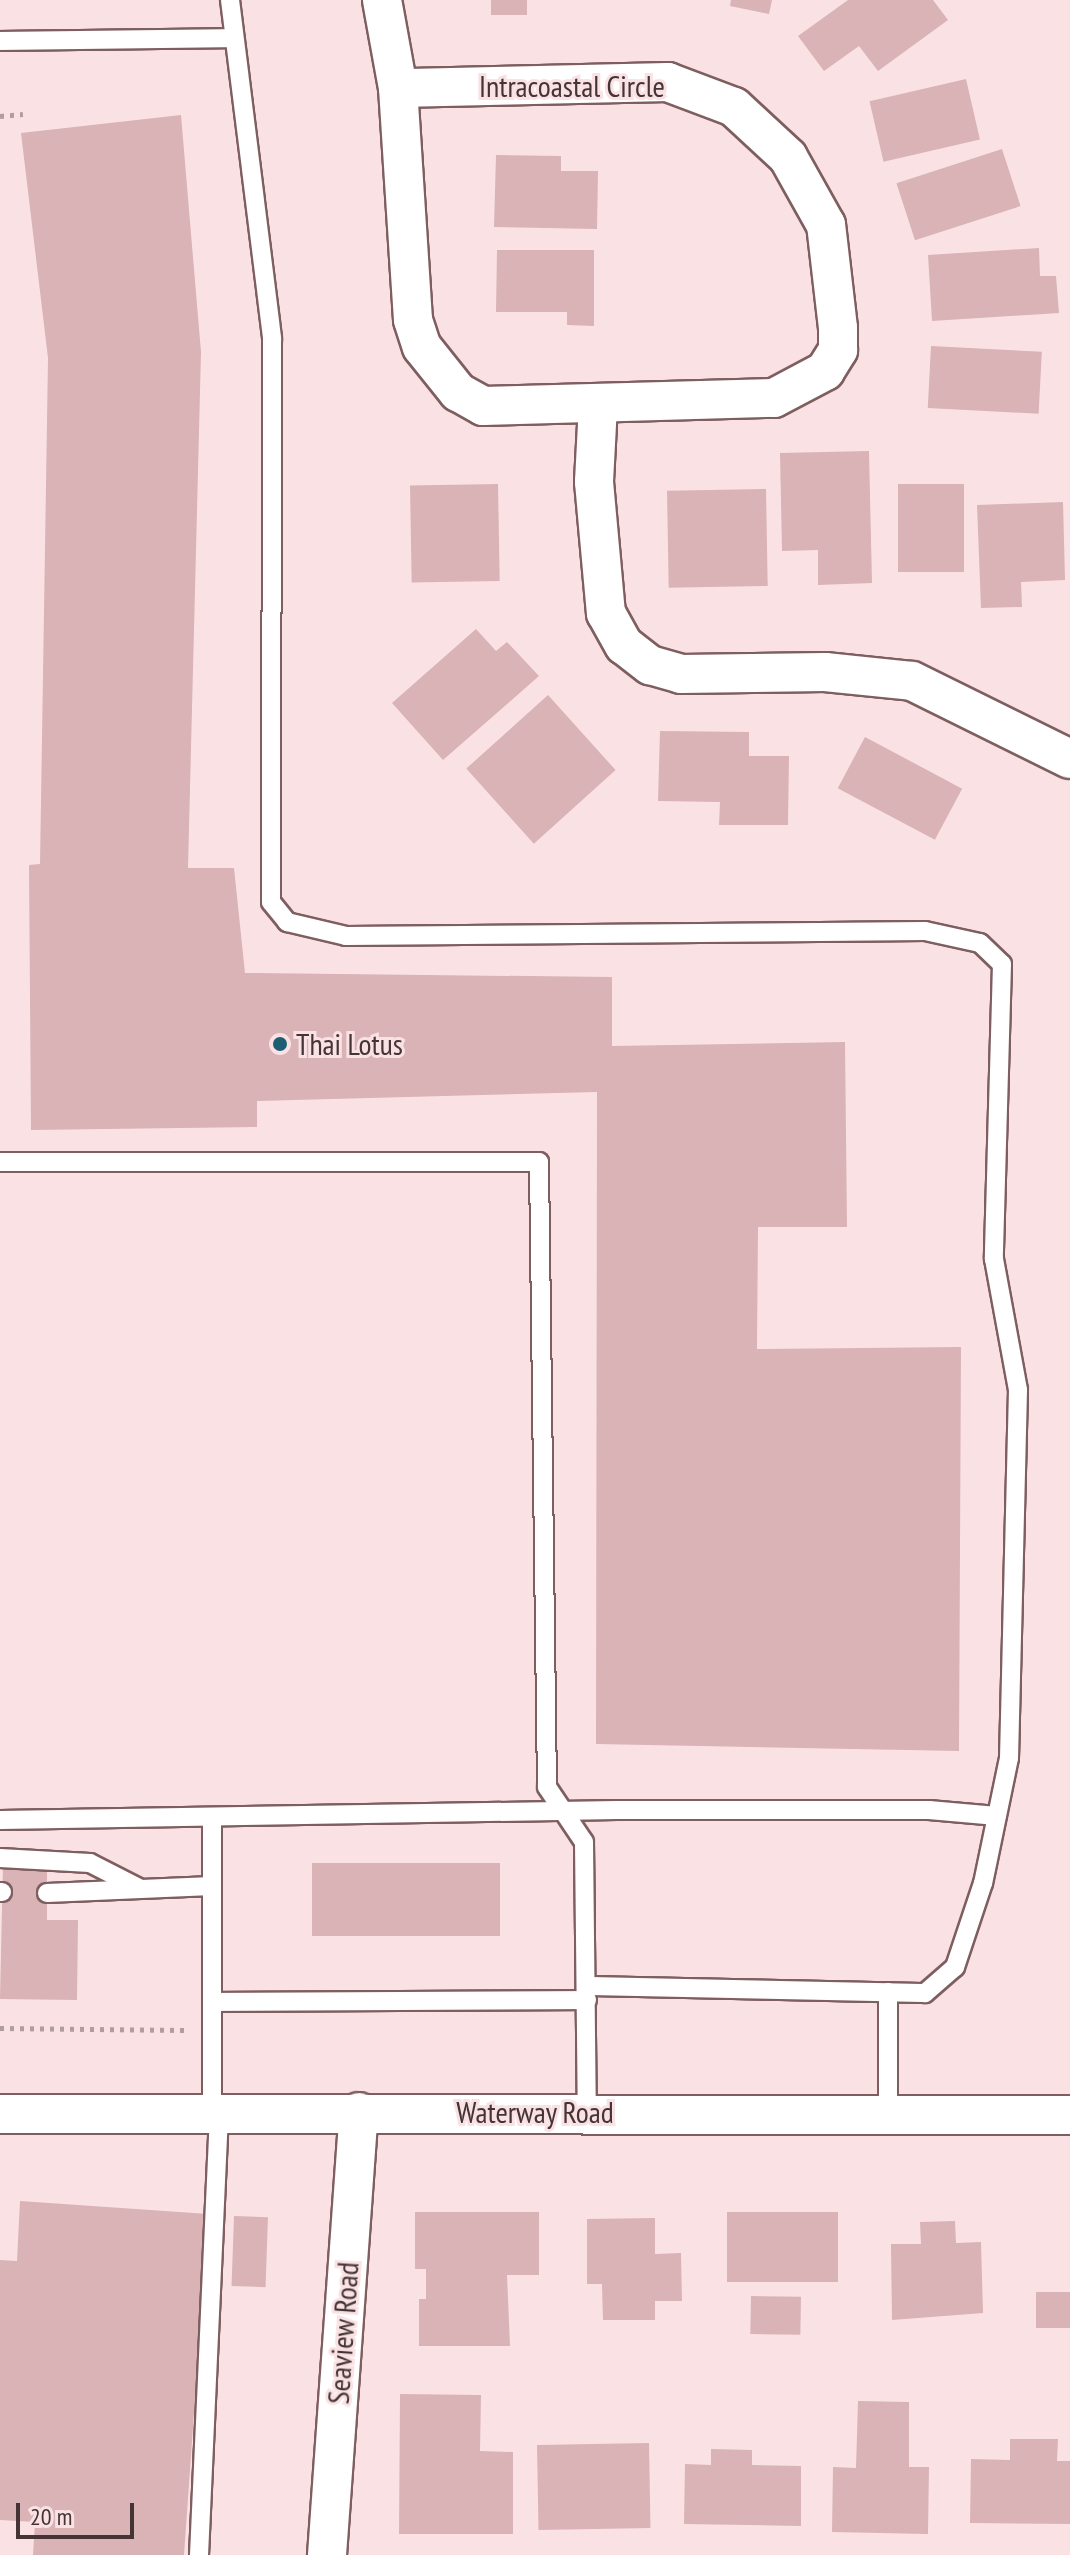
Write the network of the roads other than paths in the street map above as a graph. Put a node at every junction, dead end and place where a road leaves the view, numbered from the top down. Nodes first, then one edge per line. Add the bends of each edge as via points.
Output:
1 (230, 0) edge
2 (382, 0) edge
3 (234, 38) junction
4 (0, 41) edge
5 (398, 88) junction
6 (598, 405) junction
7 (1070, 759) edge
8 (0, 1162) edge
9 (566, 1814) junction
10 (997, 1816) junction
11 (212, 1818) junction
12 (0, 1820) edge
13 (0, 1858) edge
14 (212, 1886) junction
15 (141, 1889) junction
16 (47, 1893) dead end
17 (888, 1992) junction
18 (587, 1993) junction
19 (213, 2002) junction
20 (359, 2112) junction
21 (216, 2113) junction
22 (587, 2113) junction
23 (0, 2114) edge
24 (888, 2114) junction
25 (1070, 2115) edge
26 (199, 2555) edge
27 (327, 2555) edge

1 - 3 lane
2 - 5 street, Intracoastal Circle
3 - 4 lane
3 - 10 lane via 272,338 271,902 287,922 346,936 925,931 980,943 1002,964 994,1259 1018,1390 1009,1758
5 - 6 street, Intracoastal Circle via 409,287 413,320 430,359 458,392 483,406
5 - 6 street, Intracoastal Circle via 668,82 710,93 734,107 788,157 826,225 838,350 825,371 774,398
6 - 7 street via 594,482 606,613 624,645 650,665 681,674 825,672 912,681
8 - 9 lane via 539,1162 547,1787
9 - 10 lane via 929,1810
9 - 11 lane
9 - 18 lane via 584,1842
10 - 17 lane via 983,1883 955,1967 925,1993
11 - 12 lane
11 - 14 lane
13 - 15 lane via 90,1863
14 - 15 lane
14 - 19 lane
15 - 16 lane
17 - 18 lane
17 - 24 lane
18 - 19 lane
18 - 22 lane
19 - 21 lane
20 - 21 street, Waterway Road
20 - 22 street, Waterway Road
20 - 27 street, Seaview Road
21 - 23 street, Waterway Road
21 - 26 lane
22 - 24 street, Waterway Road
24 - 25 street, Waterway Road

